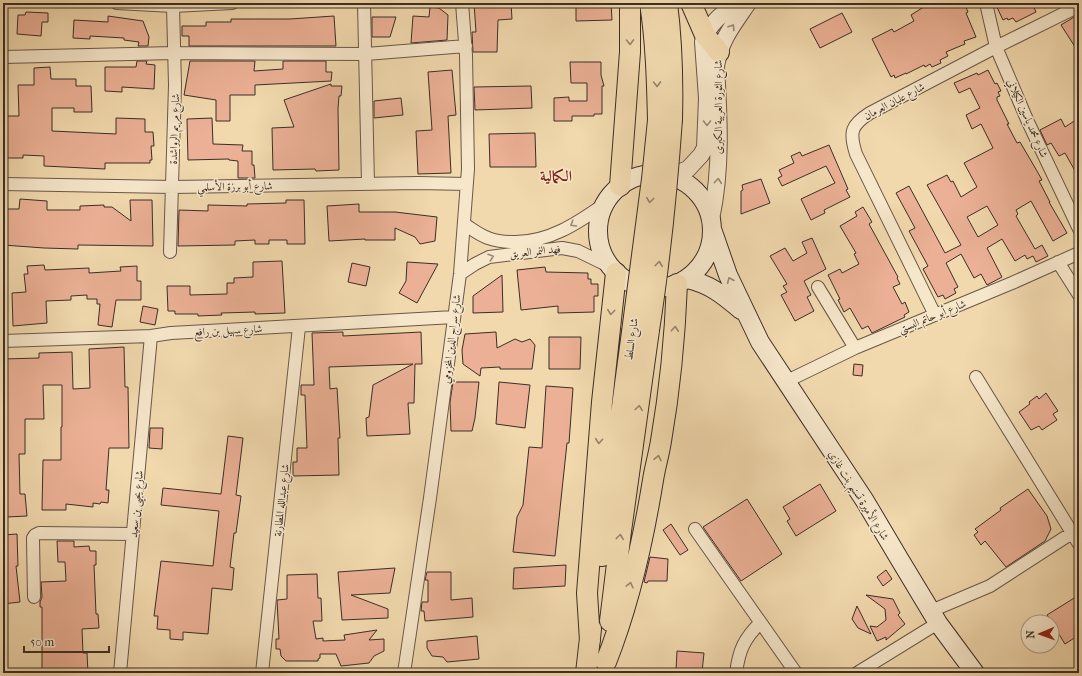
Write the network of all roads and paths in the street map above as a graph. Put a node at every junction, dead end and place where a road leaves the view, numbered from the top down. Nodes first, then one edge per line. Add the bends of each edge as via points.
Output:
1 (117, 3) edge
2 (232, 3) edge
3 (364, 3) edge
4 (462, 3) edge
5 (630, 3) edge
6 (650, 3) edge
7 (667, 3) edge
8 (691, 3) edge
9 (737, 3) edge
10 (748, 3) edge
11 (986, 3) edge
12 (172, 6) junction
13 (1079, 6) edge
14 (705, 35) junction
15 (466, 46) junction
16 (996, 47) junction
17 (719, 52) junction
18 (174, 53) junction
19 (366, 54) junction
20 (3, 57) edge
21 (665, 119) junction
22 (671, 176) junction
23 (3, 184) edge
24 (368, 184) junction
25 (467, 184) junction
26 (620, 186) junction
27 (172, 187) junction
28 (606, 203) junction
29 (464, 224) junction
30 (712, 224) junction
31 (1079, 229) edge
32 (525, 247) junction
33 (170, 252) dead end
34 (1079, 253) edge
35 (1058, 262) junction
36 (614, 270) junction
37 (460, 274) junction
38 (682, 282) junction
39 (818, 287) dead end
40 (1079, 295) edge
41 (747, 315) junction
42 (935, 315) junction
43 (454, 317) junction
44 (299, 327) junction
45 (641, 331) junction
46 (151, 336) junction
47 (3, 341) edge
48 (855, 348) junction
49 (976, 377) dead end
50 (785, 382) junction
51 (695, 529) dead end
52 (1076, 531) edge
53 (133, 534) junction
54 (1079, 544) edge
55 (34, 597) dead end
56 (935, 617) junction
57 (760, 623) junction
58 (590, 641) junction
59 (605, 668) edge
60 (120, 673) edge
61 (262, 673) edge
62 (404, 673) edge
63 (586, 673) edge
64 (736, 673) edge
65 (796, 673) edge
66 (857, 673) edge
67 (975, 673) edge

1 - 12 street
2 - 12 street
3 - 19 street
4 - 15 street, شارع سراج الدين المخزومي
5 -> 26 main road via 630,52
6 -> 21 main road, شارع السلط
7 - 21 main road, شارع السلط via 672,64
8 - 14 main road
9 - 14 street via 714,22
17 -> 10 street, شارع الثورة العربية الكبرى via 732,26
11 - 16 street, شارع محمد ياسين الكيلاني
12 - 18 street, شارع مريم الرواشدة
13 - 16 street, شارع عليان العرمان
14 - 17 main road
14 -> 22 street, شارع الثورة العربية الكبرى via 705,148 688,169
15 - 19 street
15 - 25 street, شارع سراج الدين المخزومي
16 - 31 street, شارع محمد ياسين الكيلاني via 1028,122
16 - 42 street, شارع عليان العرمان via 870,113 857,121 854,128 853,143 856,154
30 -> 17 street, شارع الثورة العربية الكبرى via 718,177 716,66
18 - 19 street
18 - 20 street
18 - 27 street, شارع مريم الرواشدة
19 - 24 street
21 - 45 main road, شارع السلط, bridge via 652,179
22 - 26 main road via 653,174 636,177
22 - 30 main road via 690,185 697,192 703,200
23 - 27 street, شارع أبو برزة الأسلمي
24 - 25 street, شارع أبو برزة الأسلمي
24 - 27 street, شارع أبو برزة الأسلمي
25 - 29 street, شارع سراج الدين المخزومي
26 - 28 main road
27 - 33 street, شارع مريم الرواشدة
28 -> 32 street, فهد النمر العريق via 561,231
28 - 36 main road via 598,230 601,248
29 - 32 street, فهد النمر العريق via 489,239
29 - 37 street, شارع سراج الدين المخزومي
30 - 38 main road via 710,249 704,262 695,273
41 -> 30 main road, شارع الأميرة تسنيم بنت غازي via 728,275
32 - 36 street, فهد النمر العريق via 568,248 590,256
37 -> 32 street, فهد النمر العريق via 490,257
34 - 35 street, شارع أبو حاتم البستي
35 - 40 street
35 - 42 street, شارع أبو حاتم البستي
36 - 38 main road via 630,283 645,288 662,288
36 -> 58 main road via 587,586
37 - 43 street, شارع سراج الدين المخزومي
38 - 41 main road, شارع الأميرة تسنيم بنت غازي via 707,285
59 -> 38 main road via 618,633 649,507 661,441
39 - 48 street
41 - 50 main road, شارع الأميرة تسنيم بنت غازي via 760,342
42 - 48 street, شارع أبو حاتم البستي
43 - 44 street, شارع سهيل بن رافع
43 - 62 street, شارع سراج الدين المخزومي
44 - 46 street, شارع سهيل بن رافع
44 - 61 street, شارع عبدالله المطارنة
45 - 58 main road, شارع السلط
59 -> 45 main road, شارع السلط
46 - 47 street, شارع سهيل بن رافع
46 - 53 street, شارع يحيى بن سعيد
48 - 50 street, شارع أبو حاتم البستي
49 - 52 street
50 - 56 main road, شارع الأميرة تسنيم بنت غازي via 865,501
51 - 57 street
52 - 54 street
52 - 56 street via 990,586
53 - 55 street via 35,534
53 - 60 street, شارع يحيى بن سعيد
56 - 66 street
56 - 67 main road, شارع الأميرة تسنيم بنت غازي
57 - 64 street via 743,644
57 - 65 street
58 - 63 main road, شارع السلط

